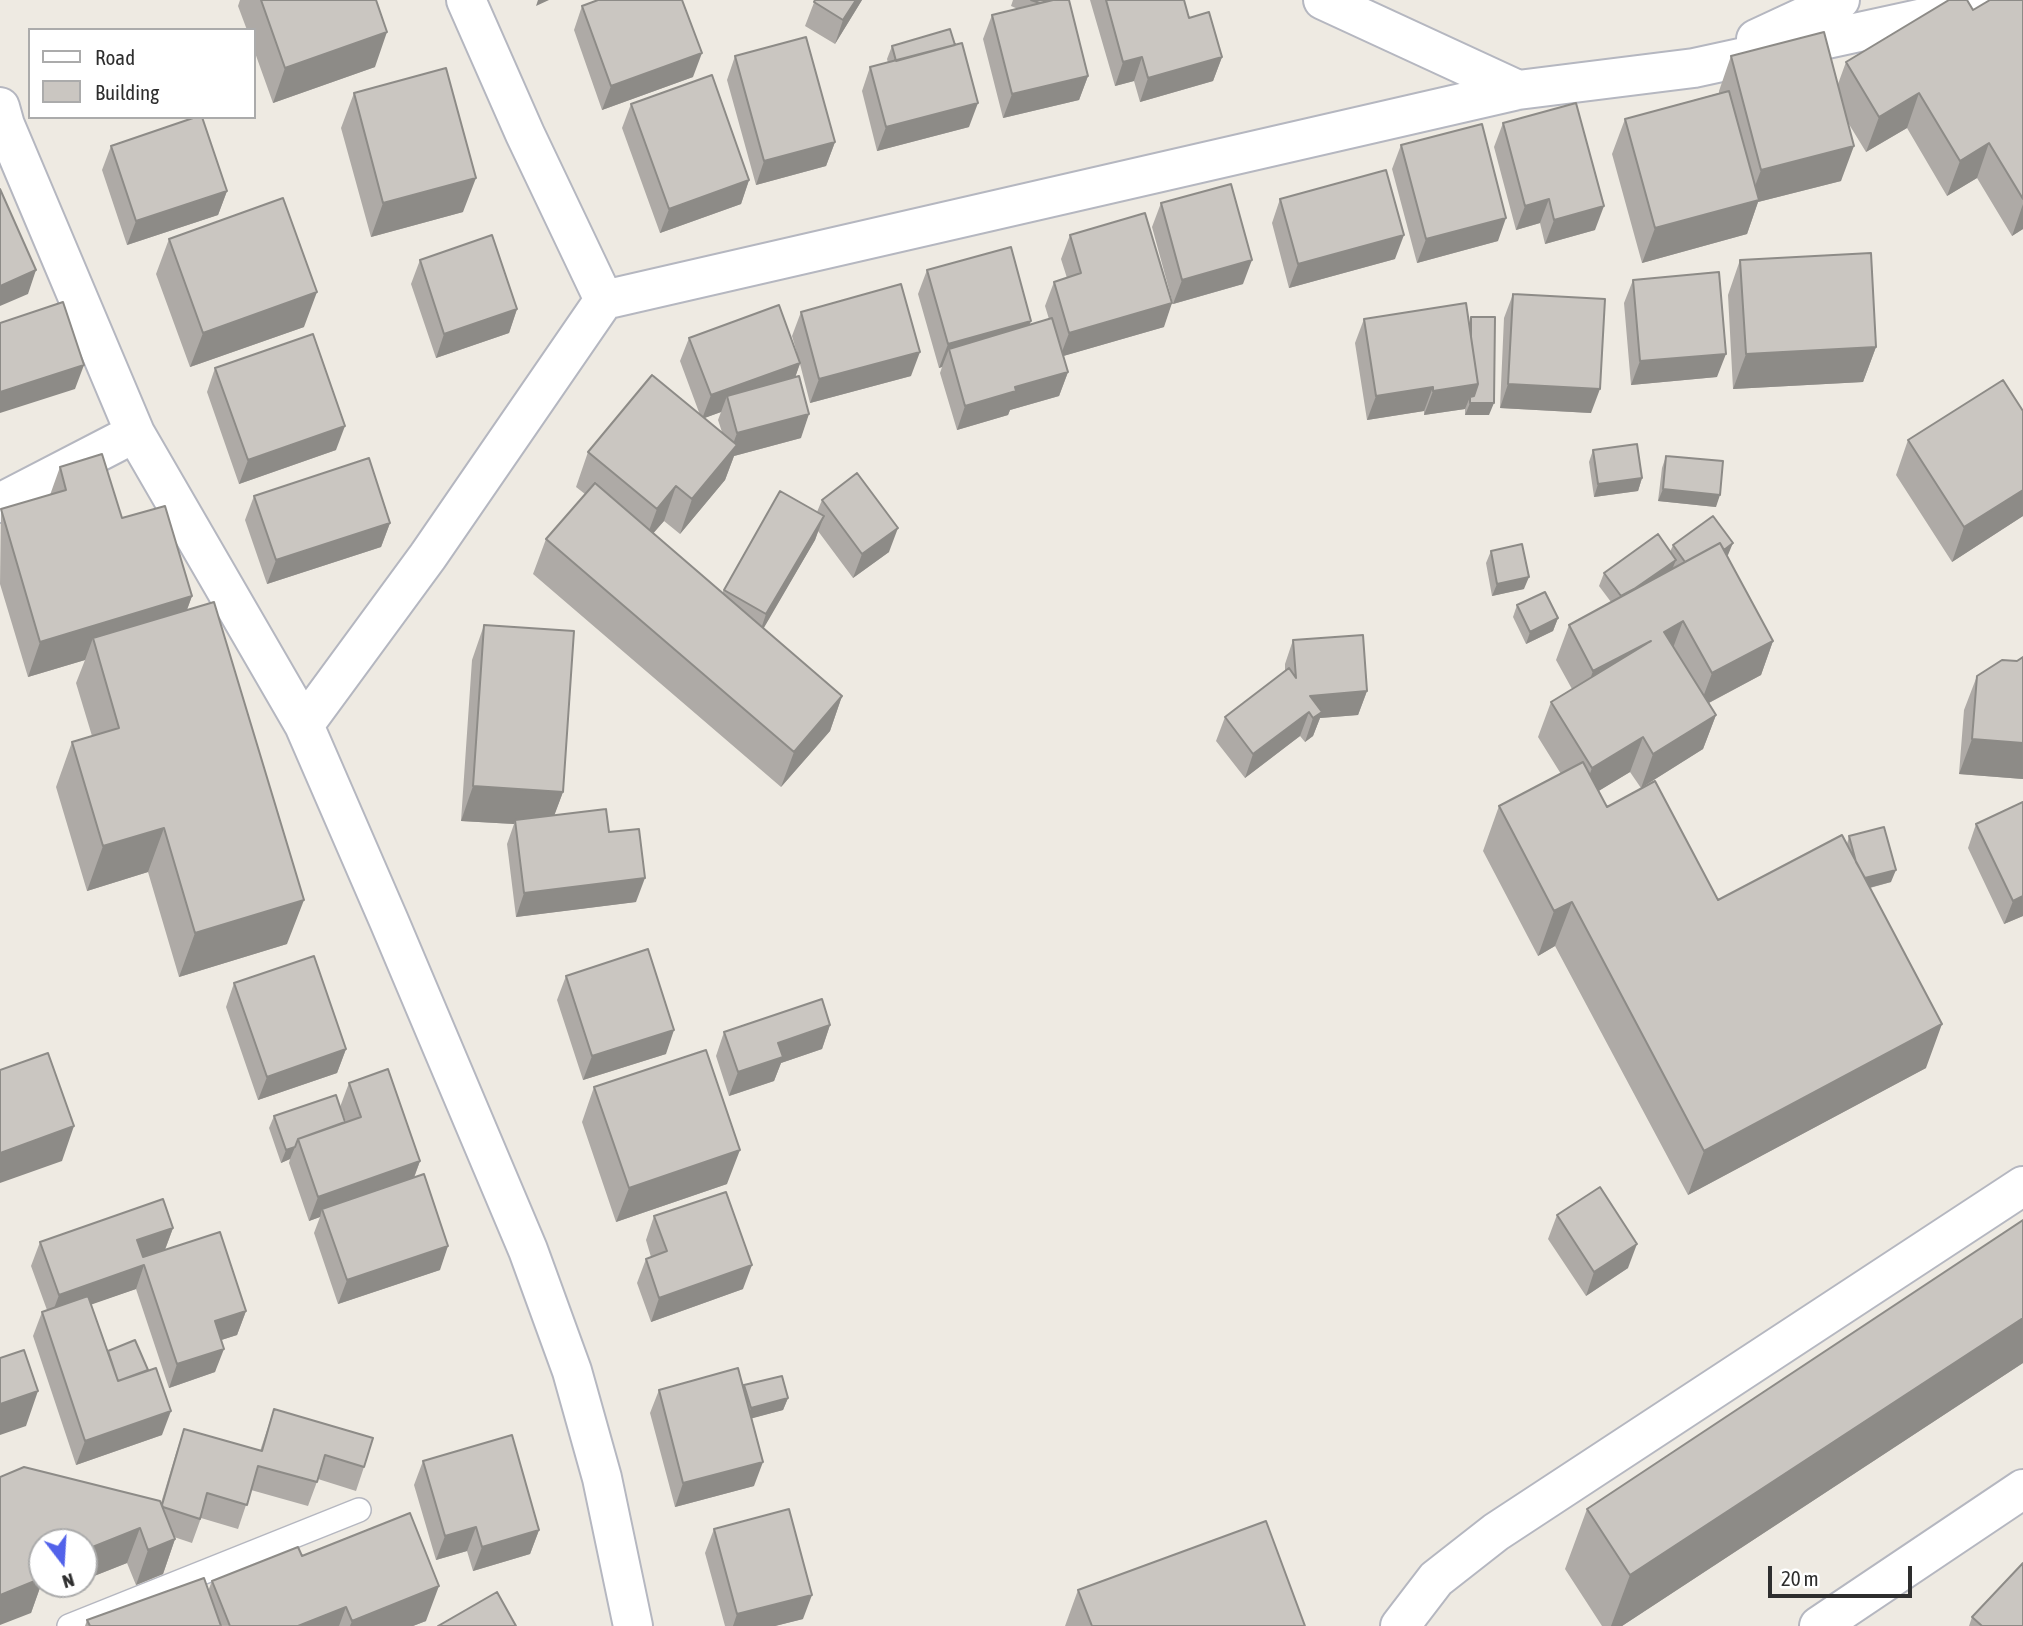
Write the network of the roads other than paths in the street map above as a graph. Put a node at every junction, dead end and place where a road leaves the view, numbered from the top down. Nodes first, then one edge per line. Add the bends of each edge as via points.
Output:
1 (466, 0) edge
2 (1323, 0) edge
3 (1840, 0) edge
4 (1980, 0) edge
5 (1695, 68) junction
6 (1518, 90) junction
7 (0, 107) edge
8 (604, 300) junction
9 (135, 433) junction
10 (0, 503) edge
11 (304, 725) junction
12 (2023, 1186) edge
13 (2023, 1489) edge
14 (359, 1510) dead end
15 (69, 1626) edge
16 (633, 1626) edge
17 (1400, 1626) edge
18 (1819, 1626) edge

1 - 8 street
2 - 6 street
3 - 5 street
4 - 5 street via 1942,14
5 - 6 street
6 - 8 street
7 - 9 street
8 - 11 street via 429,556
9 - 10 street
9 - 11 street
11 - 16 street via 523,1238 568,1359 602,1478
12 - 17 street via 1496,1532 1436,1579
13 - 18 street
14 - 15 lane

